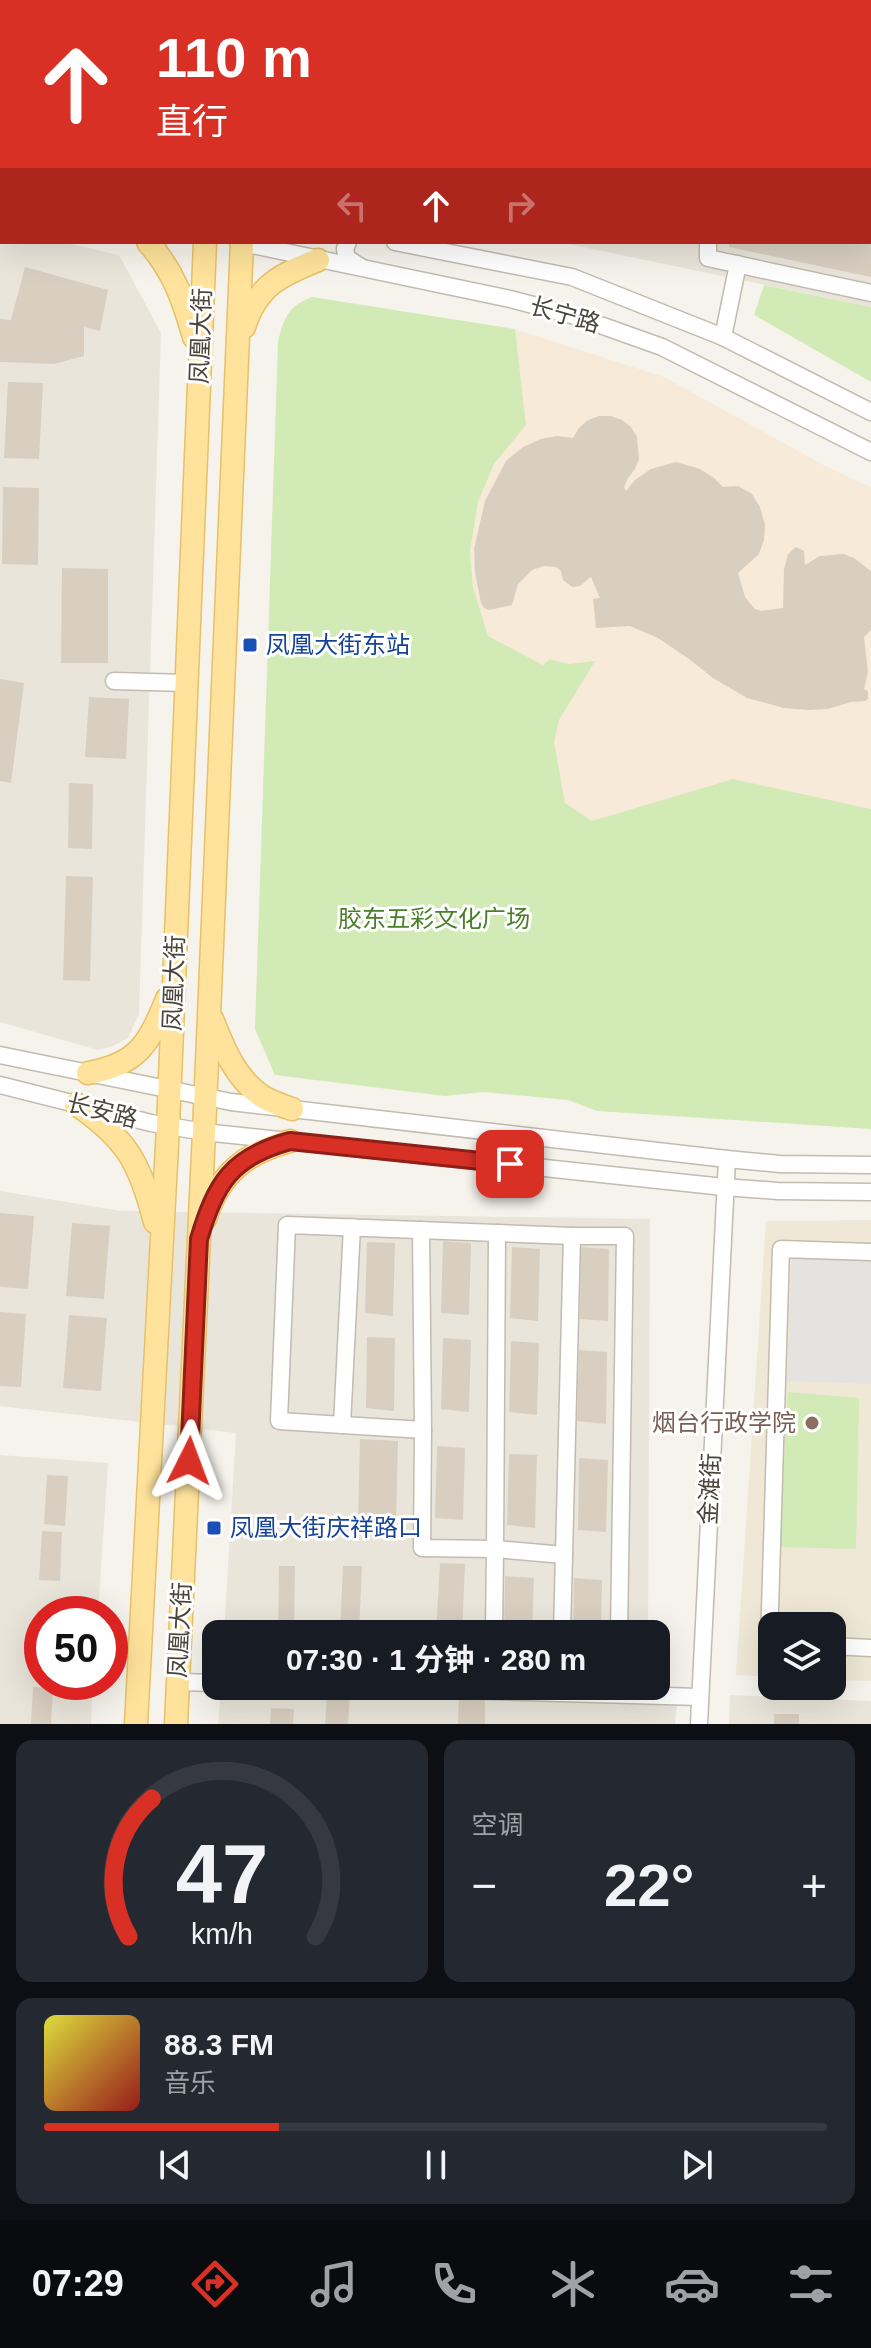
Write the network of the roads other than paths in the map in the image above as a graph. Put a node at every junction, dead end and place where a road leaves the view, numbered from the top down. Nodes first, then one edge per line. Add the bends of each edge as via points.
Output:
1 (150, 244) edge
2 (205, 244) edge
3 (241, 244) edge
4 (250, 244) edge
5 (347, 244) edge
6 (405, 244) edge
7 (708, 244) edge
8 (318, 260) junction
9 (738, 264) junction
10 (371, 271) junction
11 (871, 293) edge
12 (723, 337) junction
13 (238, 343) junction
14 (200, 359) junction
15 (871, 412) edge
16 (871, 452) edge
17 (114, 681) dead end
18 (186, 683) junction
19 (174, 980) junction
20 (209, 1013) junction
21 (0, 1055) edge
22 (88, 1073) junction
23 (0, 1085) edge
24 (169, 1090) junction
25 (206, 1097) junction
26 (76, 1104) junction
27 (292, 1109) junction
28 (168, 1126) junction
29 (204, 1132) junction
30 (290, 1141) junction
31 (727, 1159) junction
32 (871, 1165) edge
33 (724, 1187) junction
34 (871, 1192) edge
35 (352, 1227) junction
36 (421, 1230) junction
37 (497, 1233) junction
38 (572, 1236) junction
39 (199, 1239) junction
40 (161, 1246) junction
41 (871, 1252) edge
42 (342, 1425) junction
43 (423, 1430) junction
44 (495, 1549) junction
45 (564, 1555) junction
46 (770, 1612) edge
47 (494, 1620) edge
48 (562, 1620) edge
49 (619, 1620) edge
50 (846, 1647) edge
51 (871, 1648) edge
52 (178, 1682) junction
53 (202, 1683) edge
54 (670, 1696) edge
55 (700, 1697) junction
56 (136, 1724) edge
57 (176, 1724) edge
58 (699, 1724) edge

1 - 14 main road via 169,268
2 - 14 main road, 凤凰大街
3 - 13 main road, 凤凰大街
4 - 8 street, 长宁路
5 - 10 street via 347,258
6 - 12 street, 长宁路 via 572,277
7 - 9 street via 708,258
8 - 10 street, 长宁路
8 - 13 main road via 271,284 247,316
9 - 11 street
9 - 12 street
10 - 16 street, 长宁路 via 510,299 662,347
12 - 15 street, 长宁路
13 - 20 main road, 凤凰大街
14 - 18 main road, 凤凰大街
17 - 18 street
18 - 19 main road, 凤凰大街
19 - 22 main road via 155,1032 141,1050 106,1070
19 - 24 main road, 凤凰大街
20 - 25 main road, 凤凰大街
20 - 27 main road via 236,1070 250,1087
21 - 22 street, 长安路
22 - 24 street, 长安路
23 - 26 street, 长安路
24 - 25 street, 长安路
24 - 28 main road, 凤凰大街
25 - 27 street, 长安路
25 - 29 main road, 凤凰大街
26 - 28 street, 长安路
26 - 40 main road via 105,1124 133,1159
27 - 31 street, 长安路
28 - 29 street, 长安路
28 - 40 main road, 凤凰大街
29 - 30 street, 长安路
29 - 39 main road, 凤凰大街
30 - 33 street, 长安路
30 - 39 main road via 245,1159 222,1182
31 - 32 street, 长安路
31 - 33 street, 金滩街
33 - 34 street, 长安路
33 - 55 street, 金滩街
35 - 36 street
35 - 42 street
35 - 42 street via 287,1225 279,1421
36 - 37 street
36 - 43 street
37 - 38 street
37 - 44 street
38 - 45 street
38 - 49 street via 625,1236
39 - 52 main road, 凤凰大街
40 - 56 main road, 凤凰大街
41 - 46 street via 781,1249
42 - 43 street
43 - 44 street via 422,1548
44 - 45 street
44 - 47 street
45 - 48 street
50 - 51 street
52 - 53 street
52 - 57 main road, 凤凰大街
54 - 55 street
55 - 58 street, 金滩街

